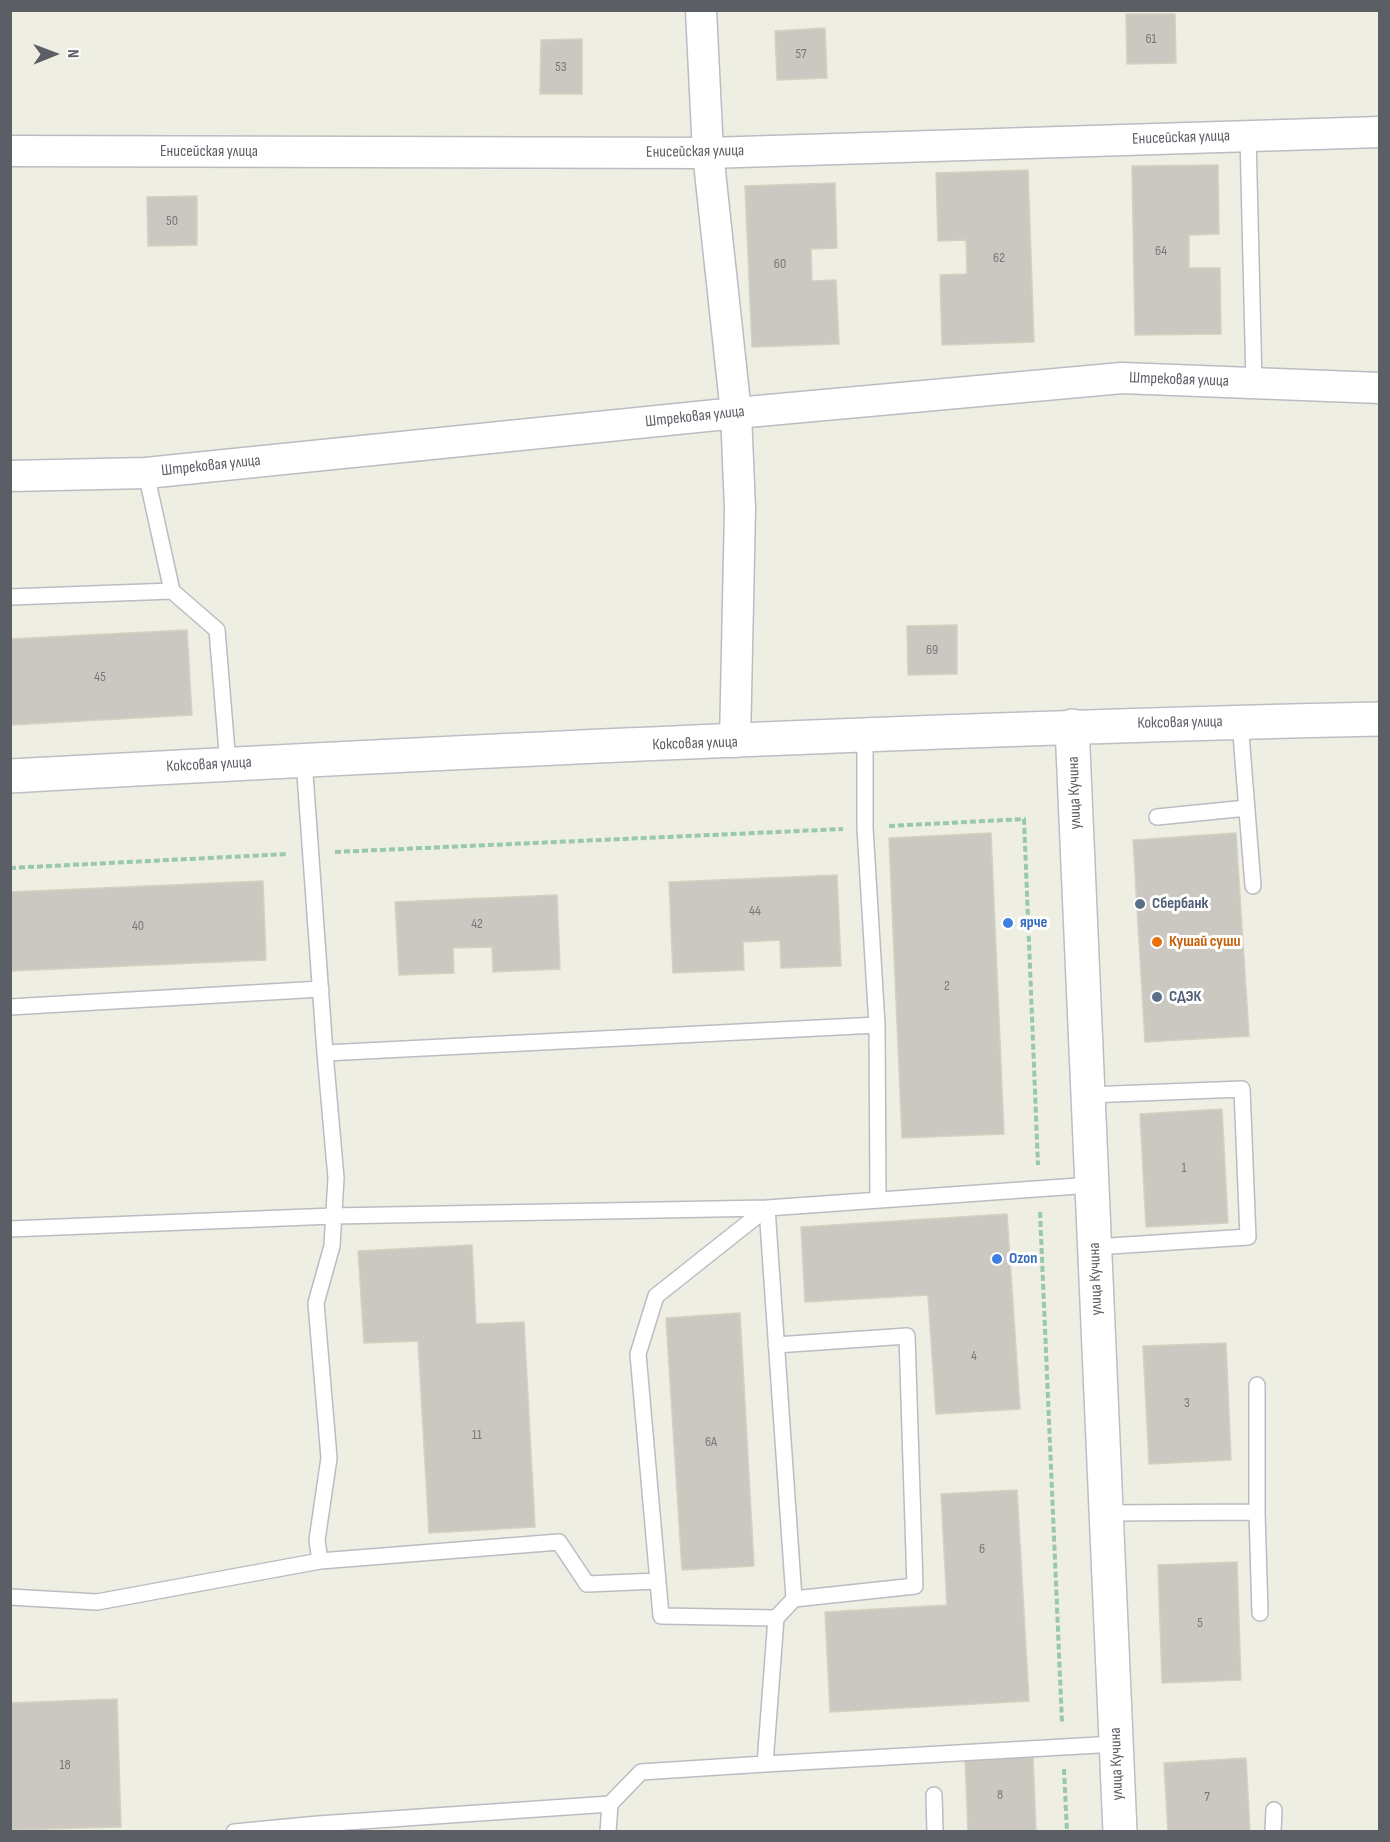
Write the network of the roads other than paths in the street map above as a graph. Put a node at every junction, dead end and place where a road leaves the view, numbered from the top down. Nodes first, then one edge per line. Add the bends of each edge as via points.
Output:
1 (701, 10) edge
2 (1380, 132) edge
3 (1248, 136) junction
4 (10, 152) edge
5 (708, 153) junction
6 (1254, 383) junction
7 (1380, 387) edge
8 (736, 413) junction
9 (146, 473) junction
10 (10, 476) edge
11 (172, 591) junction
12 (10, 597) edge
13 (1380, 719) edge
14 (1240, 722) junction
15 (1072, 726) junction
16 (865, 737) junction
17 (735, 742) junction
18 (304, 760) junction
19 (228, 764) junction
20 (10, 776) edge
21 (1247, 808) junction
22 (1157, 817) dead end
23 (1253, 886) dead end
24 (321, 989) junction
25 (10, 1007) edge
26 (877, 1025) junction
27 (325, 1053) junction
28 (1088, 1095) junction
29 (1092, 1185) junction
30 (878, 1200) junction
31 (767, 1208) junction
32 (333, 1216) junction
33 (10, 1228) edge
34 (1095, 1247) junction
35 (776, 1345) junction
36 (1257, 1385) dead end
37 (1257, 1512) junction
38 (1106, 1513) junction
39 (320, 1561) junction
40 (657, 1581) junction
41 (10, 1597) edge
42 (794, 1599) junction
43 (1260, 1613) dead end
44 (776, 1618) junction
45 (1116, 1744) junction
46 (765, 1764) junction
47 (934, 1795) dead end
48 (610, 1804) junction
49 (1274, 1810) dead end
50 (318, 1828) edge
51 (234, 1832) edge
52 (608, 1832) edge
53 (935, 1832) edge
54 (1120, 1832) edge
55 (1274, 1832) edge

1 - 5 street
2 - 3 street, Енисейская улица
3 - 5 street, Енисейская улица
3 - 6 lane
4 - 5 street, Енисейская улица
5 - 8 street
6 - 7 street, Штрековая улица
6 - 8 street, Штрековая улица via 1122,378
8 - 9 street, Штрековая улица
8 - 17 street via 740,509
9 - 10 street, Штрековая улица
9 - 11 lane
11 - 12 lane
11 - 19 lane via 217,630
13 - 14 main road, Коксовая улица
14 - 15 main road, Коксовая улица
14 - 21 lane
15 - 16 main road, Коксовая улица
15 - 28 main road, улица Кучина
16 - 17 main road, Коксовая улица
16 - 26 lane via 865,828
17 - 18 main road, Коксовая улица
18 - 19 main road, Коксовая улица
18 - 24 lane
19 - 20 main road, Коксовая улица
21 - 22 lane
21 - 23 lane
24 - 25 lane
24 - 27 lane
26 - 27 lane
26 - 30 lane
27 - 32 lane via 336,1178
28 - 29 main road, улица Кучина
28 - 34 lane via 1242,1089 1248,1237
29 - 30 lane
29 - 34 main road, улица Кучина
30 - 31 lane
31 - 32 lane
31 - 35 lane
31 - 40 lane via 656,1296 638,1354
32 - 33 lane
32 - 39 lane via 332,1246 316,1303 329,1458 317,1540
34 - 38 main road, улица Кучина
35 - 42 lane
35 - 42 lane via 907,1336 915,1586
36 - 37 lane
37 - 38 lane
37 - 43 lane
38 - 45 main road, улица Кучина
39 - 40 lane via 559,1542 587,1584
39 - 41 lane via 97,1602
40 - 44 lane via 661,1616
42 - 44 lane
44 - 46 lane
45 - 46 lane
45 - 54 main road, улица Кучина
46 - 48 lane via 641,1772
47 - 53 lane
48 - 50 lane
48 - 52 lane
49 - 55 lane
50 - 51 lane

